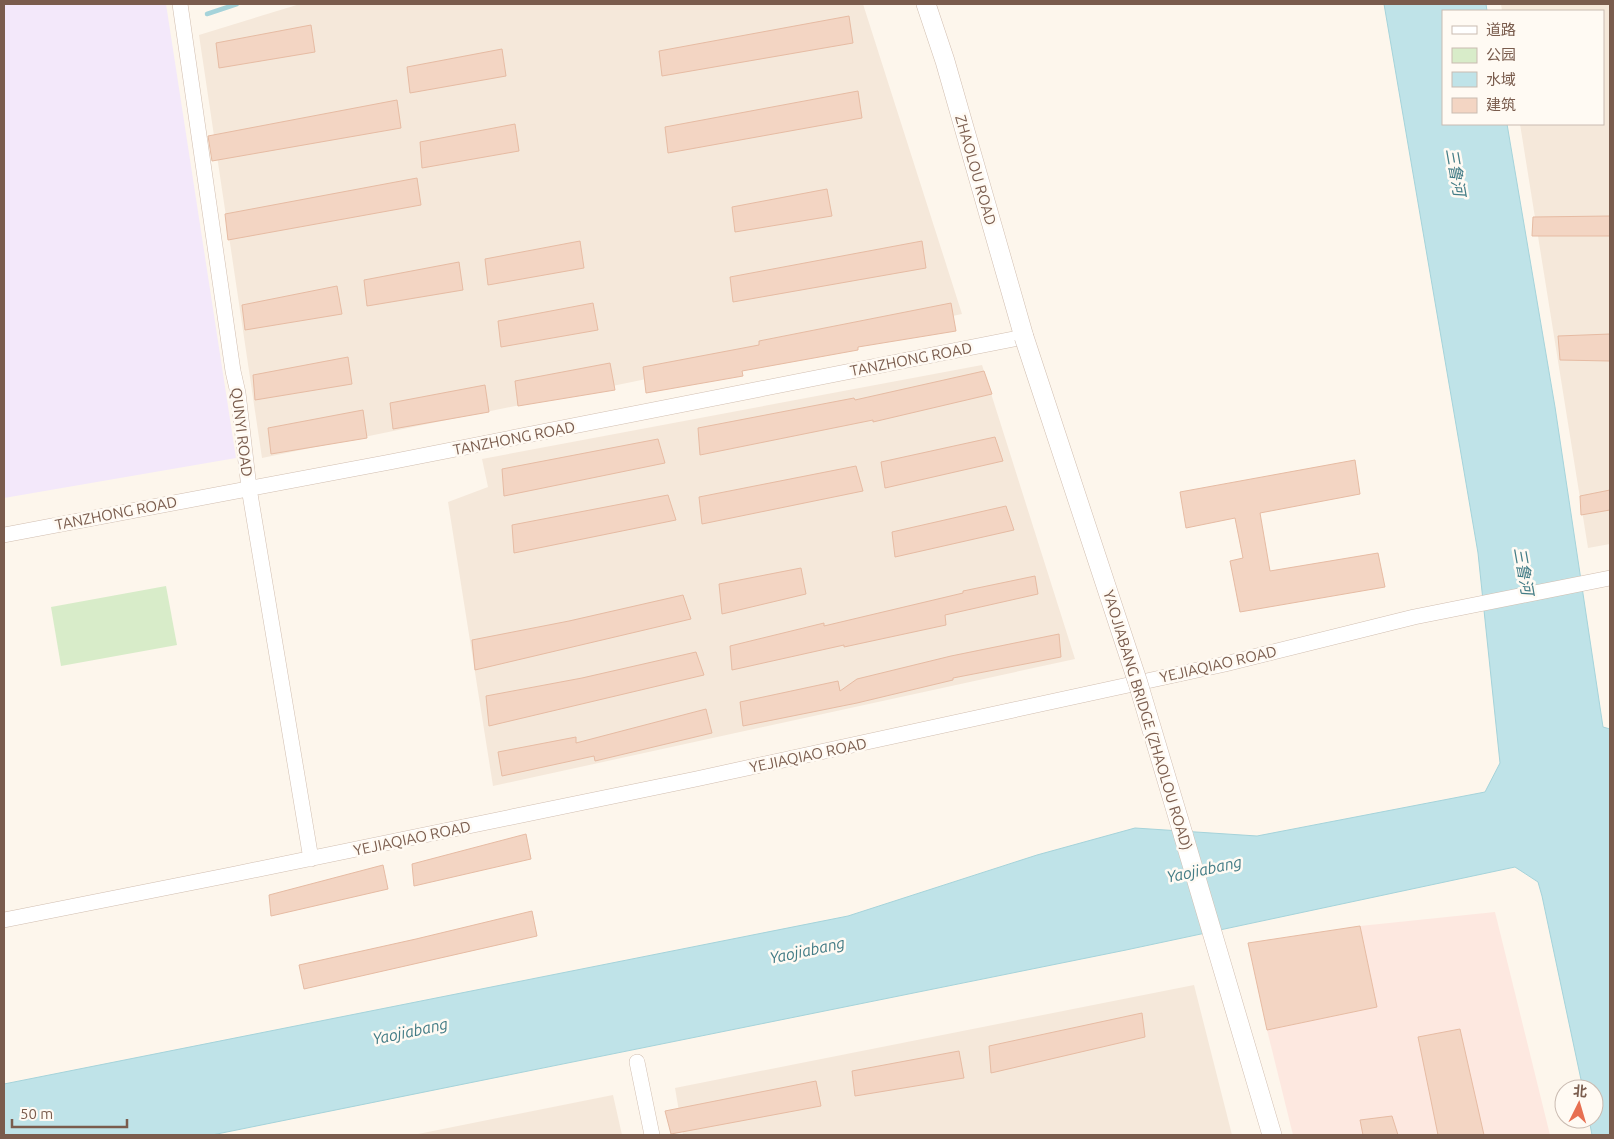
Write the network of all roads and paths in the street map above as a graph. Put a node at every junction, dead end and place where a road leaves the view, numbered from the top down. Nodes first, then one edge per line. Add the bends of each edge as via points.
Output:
1 (180, 4) edge
2 (926, 4) edge
3 (1024, 337) junction
4 (249, 488) junction
5 (4, 535) edge
6 (1610, 578) edge
7 (311, 859) junction
8 (4, 920) edge
9 (637, 1062) dead end
10 (652, 1135) edge
11 (1272, 1135) edge

1 - 4 street, QUNYI ROAD via 238,393
2 - 3 street, ZHAOLOU ROAD
3 - 4 street, TANZHONG ROAD
3 - 11 street, YAOJIABANG BRIDGE (ZHAOLOU ROAD), bridge via 1138,683
4 - 5 street, TANZHONG ROAD
4 - 7 street, QUNYI ROAD
6 - 7 street, YEJIAQIAO ROAD via 1414,617 1225,664
7 - 8 street, YEJIAQIAO ROAD
9 - 10 street

